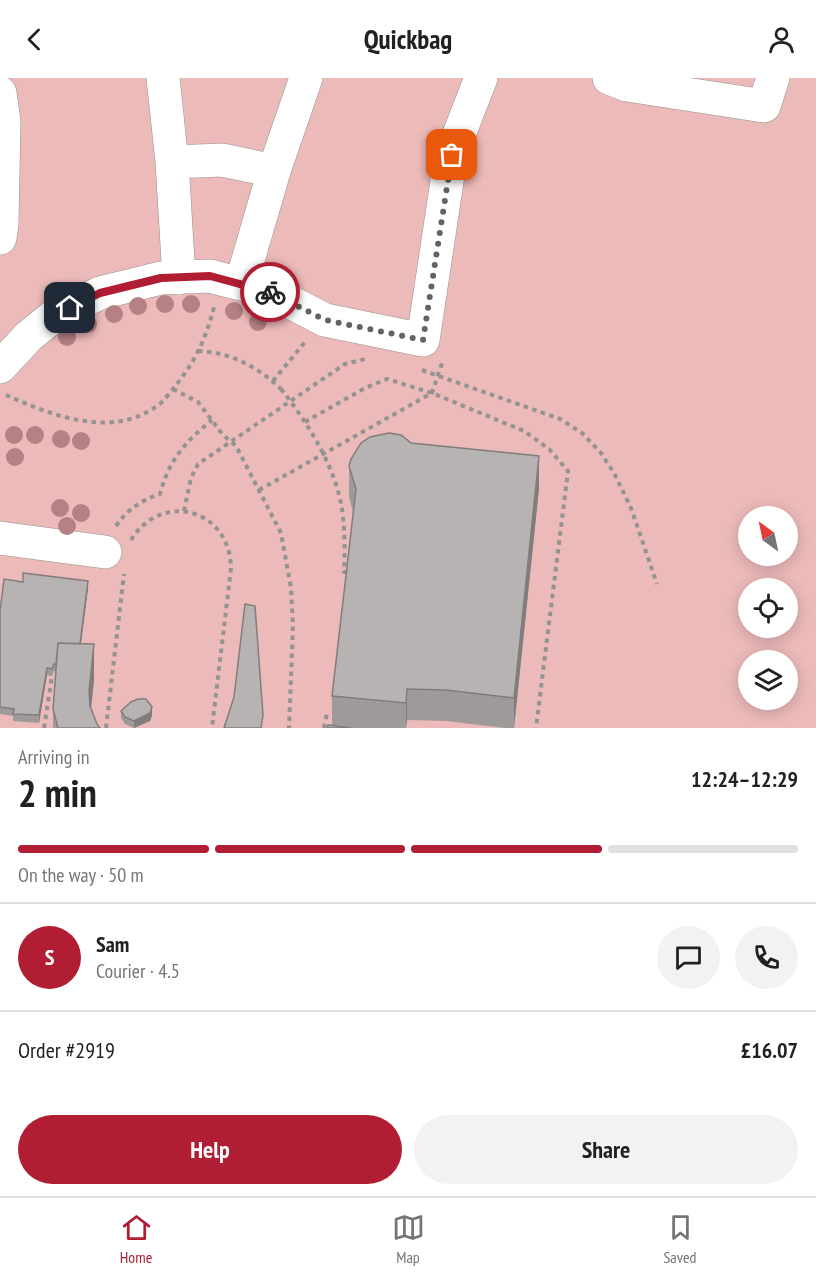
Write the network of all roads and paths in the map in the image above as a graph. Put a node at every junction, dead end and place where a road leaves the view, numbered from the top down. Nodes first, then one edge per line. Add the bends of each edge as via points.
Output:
1 (163, 78) edge
2 (305, 78) edge
3 (481, 78) edge
4 (773, 78) edge
5 (622, 80) edge
6 (0, 93) edge
7 (172, 162) junction
8 (274, 171) junction
9 (0, 238) edge
10 (178, 278) junction
11 (231, 281) junction
12 (309, 338) dead end
13 (198, 351) junction
14 (367, 359) dead end
15 (0, 367) edge
16 (417, 369) dead end
17 (273, 381) junction
18 (173, 389) junction
19 (0, 392) edge
20 (432, 393) junction
21 (212, 420) junction
22 (305, 422) junction
23 (230, 441) junction
24 (259, 490) junction
25 (184, 511) junction
26 (0, 538) edge
27 (119, 555) junction
28 (350, 572) edge
29 (657, 584) dead end
30 (52, 676) edge
31 (327, 713) dead end
32 (44, 728) edge
33 (106, 728) edge
34 (212, 728) edge
35 (289, 728) edge
36 (324, 728) edge
37 (536, 728) edge

1 - 7 lane
2 - 8 lane
3 - 11 lane via 452,155 423,340 325,320 269,291
4 - 5 lane via 764,106
6 - 9 lane via 4,121
7 - 8 lane via 222,160
7 - 10 lane
8 - 11 lane
10 - 11 lane via 210,276
10 - 15 lane via 161,278 100,293 55,315
11 - 13 path
12 - 17 path
13 - 17 path via 230,355
13 - 18 path
14 - 23 path via 345,364
16 - 29 path via 560,418 582,433 614,473 631,508
17 - 22 path, bridge
18 - 19 path via 154,408 113,422 64,418
18 - 21 path via 198,402
20 - 22 path via 387,379
20 - 24 path
20 - 37 path via 524,431 549,448 568,471
21 - 23 path
21 - 27 path via 176,455 160,494 142,500 125,513 111,533
22 - 28 path, bridge via 332,475 341,503 344,572
23 - 24 path
23 - 25 path via 198,464 190,478
24 - 35 path via 280,532 291,588
25 - 27 path via 161,514 147,522
25 - 34 path via 201,516 216,527 231,558
26 - 27 lane
27 - 33 path
30 - 32 path
31 - 36 path

